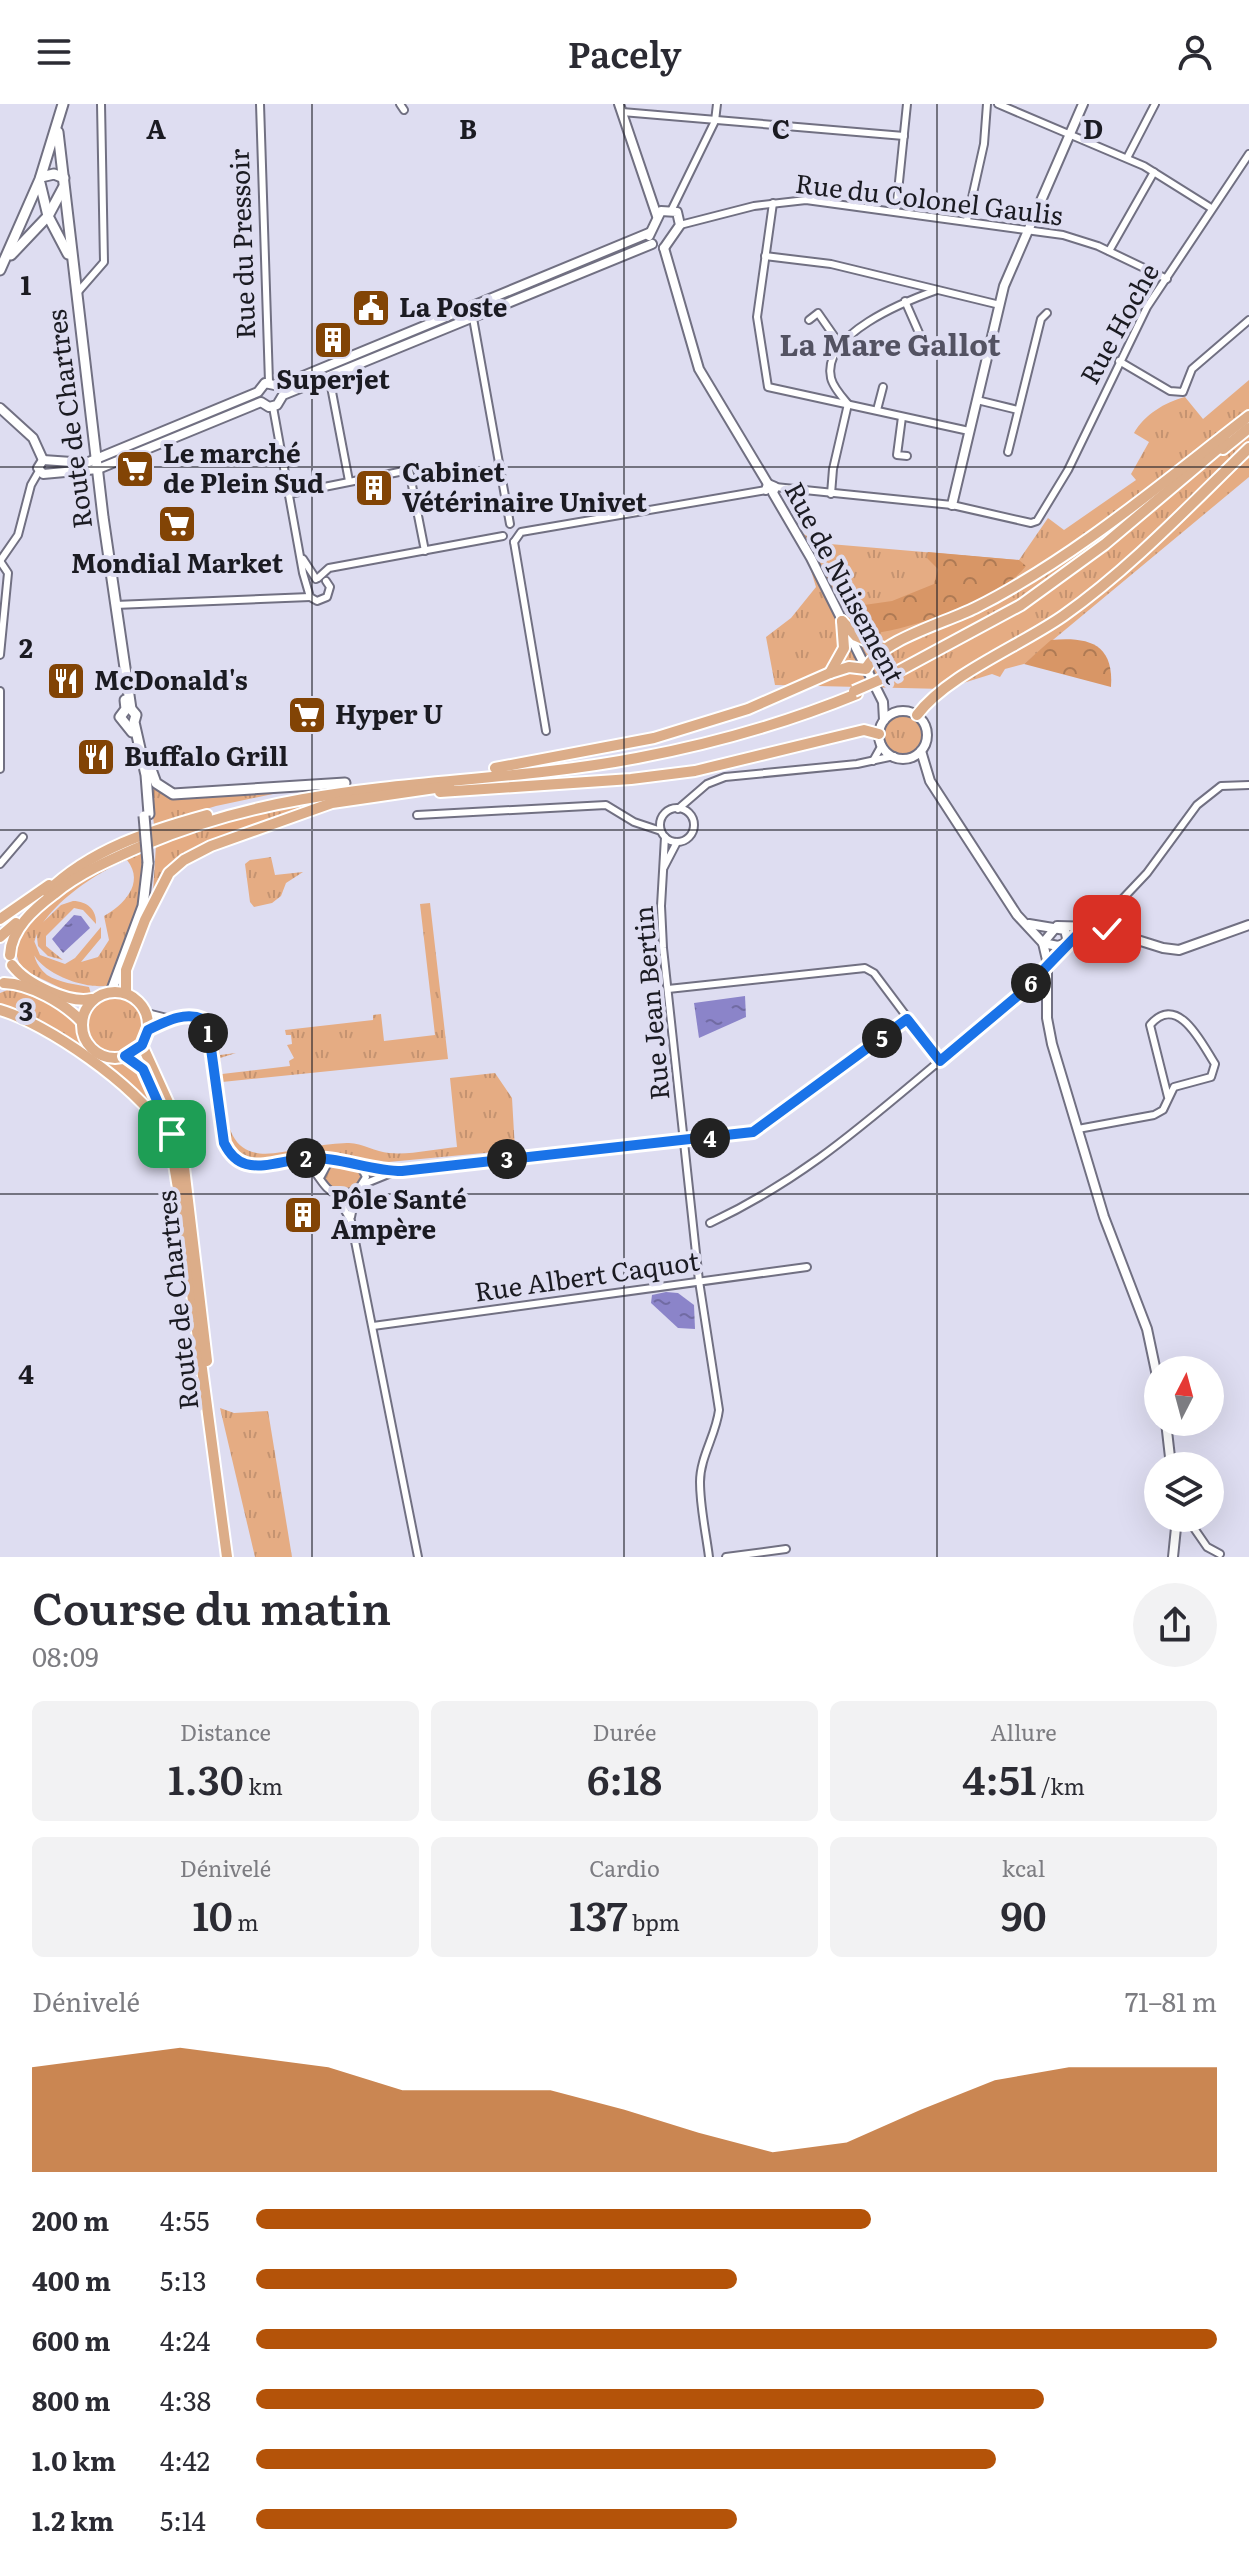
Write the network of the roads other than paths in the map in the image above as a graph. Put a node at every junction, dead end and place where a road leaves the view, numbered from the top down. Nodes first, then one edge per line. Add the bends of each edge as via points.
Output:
1 (63, 104) edge
2 (101, 104) edge
3 (260, 104) edge
4 (717, 104) edge
5 (907, 104) edge
6 (987, 104) edge
7 (998, 104) edge
8 (1083, 104) edge
9 (1155, 104) edge
10 (620, 108) edge
11 (715, 121) junction
12 (58, 132) junction
13 (1073, 133) junction
14 (904, 136) junction
15 (1248, 156) edge
16 (1127, 158) junction
17 (1154, 172) junction
18 (40, 178) junction
19 (64, 181) junction
20 (773, 203) junction
21 (1211, 208) junction
22 (672, 209) junction
23 (896, 211) junction
24 (48, 216) junction
25 (657, 216) junction
26 (23, 218) junction
27 (967, 220) junction
28 (680, 225) junction
29 (1030, 228) junction
30 (33, 229) junction
31 (58, 233) junction
32 (649, 233) junction
33 (652, 244) junction
34 (664, 248) junction
35 (1109, 251) junction
36 (765, 256) junction
37 (73, 269) junction
38 (0, 270) edge
39 (1167, 279) junction
40 (937, 290) junction
41 (77, 293) junction
42 (905, 301) junction
43 (1000, 305) junction
44 (471, 307) junction
45 (1047, 313) dead end
46 (474, 317) junction
47 (809, 320) dead end
48 (1249, 320) edge
49 (841, 346) junction
50 (927, 351) dead end
51 (1119, 361) junction
52 (329, 376) junction
53 (269, 382) junction
54 (883, 387) dead end
55 (281, 390) junction
56 (258, 392) junction
57 (977, 400) junction
58 (261, 402) junction
59 (848, 404) junction
60 (273, 407) junction
61 (0, 408) edge
62 (877, 410) junction
63 (1018, 410) junction
64 (902, 417) junction
65 (1249, 422) edge
66 (969, 431) junction
67 (148, 443) junction
68 (1249, 448) edge
69 (1008, 452) dead end
70 (907, 456) dead end
71 (97, 464) junction
72 (48, 465) junction
73 (39, 471) joint
74 (349, 481) junction
75 (771, 488) junction
76 (289, 494) junction
77 (831, 494) junction
78 (952, 505) junction
79 (510, 524) junction
80 (521, 532) junction
81 (503, 536) junction
82 (514, 542) junction
83 (425, 551) junction
84 (301, 556) junction
85 (320, 579) junction
86 (308, 592) junction
87 (115, 605) junction
88 (842, 621) junction
89 (883, 648) junction
90 (0, 655) edge
91 (866, 669) junction
92 (830, 673) junction
93 (0, 691) edge
94 (856, 693) junction
95 (883, 702) junction
96 (900, 711) junction
97 (917, 715) junction
98 (884, 720) junction
99 (131, 723) junction
100 (546, 731) dead end
101 (740, 734) junction
102 (881, 740) junction
103 (140, 744) junction
104 (921, 751) junction
105 (894, 756) junction
106 (906, 758) junction
107 (873, 761) junction
108 (495, 768) junction
109 (0, 769) edge
110 (924, 771) junction
111 (345, 783) junction
112 (1249, 785) edge
113 (697, 792) junction
114 (316, 809) junction
115 (678, 809) junction
116 (689, 814) junction
117 (147, 815) junction
118 (417, 815) dead end
119 (660, 821) junction
120 (646, 825) junction
121 (663, 834) junction
122 (23, 837) dead end
123 (677, 842) junction
124 (150, 862) junction
125 (0, 864) edge
126 (663, 870) junction
127 (67, 872) junction
128 (0, 919) edge
129 (145, 920) junction
130 (1029, 924) junction
131 (1249, 925) edge
132 (1057, 926) junction
133 (1092, 927) junction
134 (0, 937) edge
135 (1068, 942) junction
136 (1043, 943) junction
137 (0, 944) edge
138 (11, 960) junction
139 (1047, 967) junction
140 (2, 984) edge
141 (668, 989) junction
142 (111, 992) junction
143 (126, 993) junction
144 (94, 999) junction
145 (0, 1010) edge
146 (147, 1013) junction
147 (171, 1019) junction
148 (907, 1019) junction
149 (82, 1022) junction
150 (148, 1030) junction
151 (142, 1045) junction
152 (125, 1056) junction
153 (940, 1061) junction
154 (1168, 1097) junction
155 (1078, 1129) junction
156 (685, 1141) junction
157 (296, 1160) junction
158 (331, 1162) junction
159 (362, 1167) junction
160 (402, 1171) junction
161 (321, 1176) junction
162 (364, 1185) junction
163 (178, 1188) junction
164 (356, 1192) junction
165 (336, 1195) junction
166 (351, 1221) junction
167 (710, 1223) dead end
168 (807, 1267) dead end
169 (699, 1281) junction
170 (373, 1326) junction
171 (1153, 1356) edge
172 (1176, 1532) edge
173 (1197, 1532) edge
174 (786, 1549) dead end
175 (1220, 1554) dead end
176 (230, 1557) edge
177 (418, 1557) edge
178 (709, 1557) edge
179 (726, 1557) edge
180 (1173, 1557) edge

1 - 12 main road
2 - 41 street via 104,262
3 - 53 street, Rue du Pressoir
4 - 11 street
5 - 14 street
6 - 27 street
7 - 13 street
8 - 13 street
9 - 16 street
10 - 11 street
10 - 25 street
11 - 14 street
11 - 22 street
12 - 18 main road
12 - 19 main road, Route de Chartres
13 - 16 street
13 - 29 street
14 - 23 street
15 - 21 street, Rue Hoche
16 - 17 street
17 - 21 street
17 - 35 street
18 - 19 main road via 54,174
18 - 24 main road
18 - 26 main road
19 - 24 main road
19 - 37 main road, Route de Chartres
20 - 23 street, Rue du Colonel Gaulis via 806,200
20 - 28 street, Rue du Colonel Gaulis
20 - 36 street
21 - 39 street, Rue Hoche
22 - 25 street
22 - 28 street via 680,216
23 - 27 street, Rue du Colonel Gaulis
24 - 30 main road
24 - 31 main road
25 - 32 street
26 - 30 main road
26 - 38 main road
27 - 29 street, Rue du Colonel Gaulis
28 - 34 street
29 - 35 street, Rue du Colonel Gaulis
29 - 43 street
30 - 31 main road
30 - 38 main road
31 - 37 main road
32 - 33 street
32 - 44 street
33 - 34 street
33 - 46 street
34 - 75 street, Rue de Nuisement via 699,369
35 - 39 street, Rue du Colonel Gaulis
36 - 40 street via 831,264
36 - 59 street via 757,317 766,384 774,391
37 - 41 main road, Route de Chartres
39 - 51 street, Rue Hoche
40 - 42 street
40 - 43 street
41 - 71 main road, Route de Chartres
42 - 49 street via 865,324
42 - 50 street
43 - 57 street
44 - 46 street
44 - 55 street
45 - 63 street via 1041,319
46 - 52 street
46 - 79 street
47 - 49 street via 818,313
48 - 51 street via 1192,369 1183,392 1170,391
49 - 59 street via 830,365 831,381
51 - 78 street, Rue Hoche via 1068,470 1037,521
52 - 55 street
52 - 74 street
53 - 55 street
53 - 56 street
54 - 62 street
55 - 60 street
56 - 58 street
56 - 67 street
57 - 63 street
57 - 66 street
58 - 60 street
58 - 67 street
59 - 62 street
59 - 77 street
60 - 76 street
61 - 72 street via 33,438
62 - 64 street
63 - 69 street
64 - 66 street
64 - 70 street via 897,455
65 - 89 main road via 1018,584
65 - 94 main road, bridge via 1056,581 986,626
66 - 78 street
67 - 71 street
68 - 97 main road via 1105,584 944,689
71 - 72 street
71 - 87 main road, Route de Chartres
72 - 73 street
73 - 90 street via 18,535 0,561 8,573
74 - 76 street
74 - 83 street via 409,470
75 - 77 street
75 - 80 street
75 - 88 street, Rue de Nuisement
76 - 84 street
77 - 78 street
79 - 80 street
79 - 81 street
80 - 82 street
81 - 82 street
81 - 83 street
82 - 100 street
83 - 85 street via 337,568
84 - 85 street
84 - 86 street
85 - 86 street
85 - 86 street via 330,587 327,597 317,601
86 - 87 street via 300,597
87 - 99 main road, Route de Chartres via 128,709 136,715
88 - 89 main road via 856,636
88 - 91 street, Rue de Nuisement
88 - 92 main road via 844,648
89 - 91 main road
91 - 92 main road
91 - 95 street, Rue de Nuisement
92 - 108 main road via 748,709 654,738
93 - 109 street
94 - 101 main road
94 - 108 main road via 658,749
95 - 96 street, Rue de Nuisement
95 - 98 street, Rue de Nuisement
96 - 97 street
96 - 98 street
97 - 104 street via 926,728
98 - 102 street
99 - 103 main road, Route de Chartres
99 - 117 main road, Route de Chartres
101 - 114 main road via 638,762 362,797
101 - 138 main road via 604,763 332,792 211,820 110,860 69,883 15,933
102 - 105 street
102 - 107 street
102 - 114 main road via 864,730 657,776 446,791
103 - 111 main road via 156,783 173,794
103 - 117 main road, Route de Chartres
104 - 106 street
104 - 110 street
105 - 106 street
105 - 107 street
106 - 110 street
107 - 113 street via 753,772 725,777
108 - 111 main road
110 - 130 street via 1017,915
111 - 127 main road via 174,824
112 - 133 street via 1221,786 1197,805 1147,873
113 - 115 street
113 - 116 street
114 - 129 main road via 184,860 169,873
115 - 116 street
115 - 119 street
116 - 123 street via 692,832
117 - 124 main road, Route de Chartres, bridge
118 - 120 street via 606,805
119 - 120 street
119 - 121 street
120 - 121 street
121 - 123 street
121 - 126 street, Rue Jean Bertin
122 - 125 street
123 - 126 street, Rue Jean Bertin
124 - 129 main road, Route de Chartres via 152,888
124 - 142 main road, Route de Chartres via 143,906
126 - 141 street, Rue Jean Bertin
127 - 128 main road
127 - 134 main road
129 - 143 main road, Route de Chartres via 126,970
130 - 132 street
130 - 136 street
131 - 133 street via 1179,950
132 - 133 street
132 - 135 street via 1065,930
132 - 136 street
133 - 135 street
135 - 136 street
135 - 139 street
136 - 139 street
137 - 138 main road
138 - 140 main road
138 - 144 main road via 26,978 67,997
139 - 153 street
139 - 155 street via 1049,1031
140 - 149 main road via 53,1001
141 - 148 street via 865,968
141 - 156 street, Rue Jean Bertin
142 - 143 main road
142 - 144 main road
143 - 146 main road
144 - 149 main road
145 - 163 main road via 46,1031 137,1097 169,1142
146 - 147 street
146 - 150 main road
147 - 150 street
147 - 157 street via 196,1016 207,1025 222,1137 230,1153 253,1165
148 - 153 street
148 - 156 street via 753,1132
149 - 152 main road via 95,1051
150 - 151 main road
151 - 152 main road
151 - 176 main road, Route de Chartres via 181,1142
152 - 163 main road, Route de Chartres via 143,1069 165,1113
153 - 167 street via 812,1167
154 - 154 street via 1174,1087 1216,1072 1184,1017 1174,1014 1150,1025
154 - 155 street via 1163,1110 1154,1115
155 - 171 street
156 - 160 street
156 - 169 street, Rue Jean Bertin
157 - 158 street
157 - 161 street
158 - 159 street via 349,1160
158 - 161 street
159 - 160 street
159 - 162 street
160 - 162 street
161 - 165 street
162 - 164 street
163 - 176 main road
164 - 165 street
164 - 166 street
165 - 166 street
166 - 170 street
168 - 169 street, Rue Albert Caquot
169 - 170 street, Rue Albert Caquot
169 - 178 street, Rue Jean Bertin via 719,1410 700,1482
170 - 177 street
172 - 180 street
173 - 175 street
174 - 179 street

